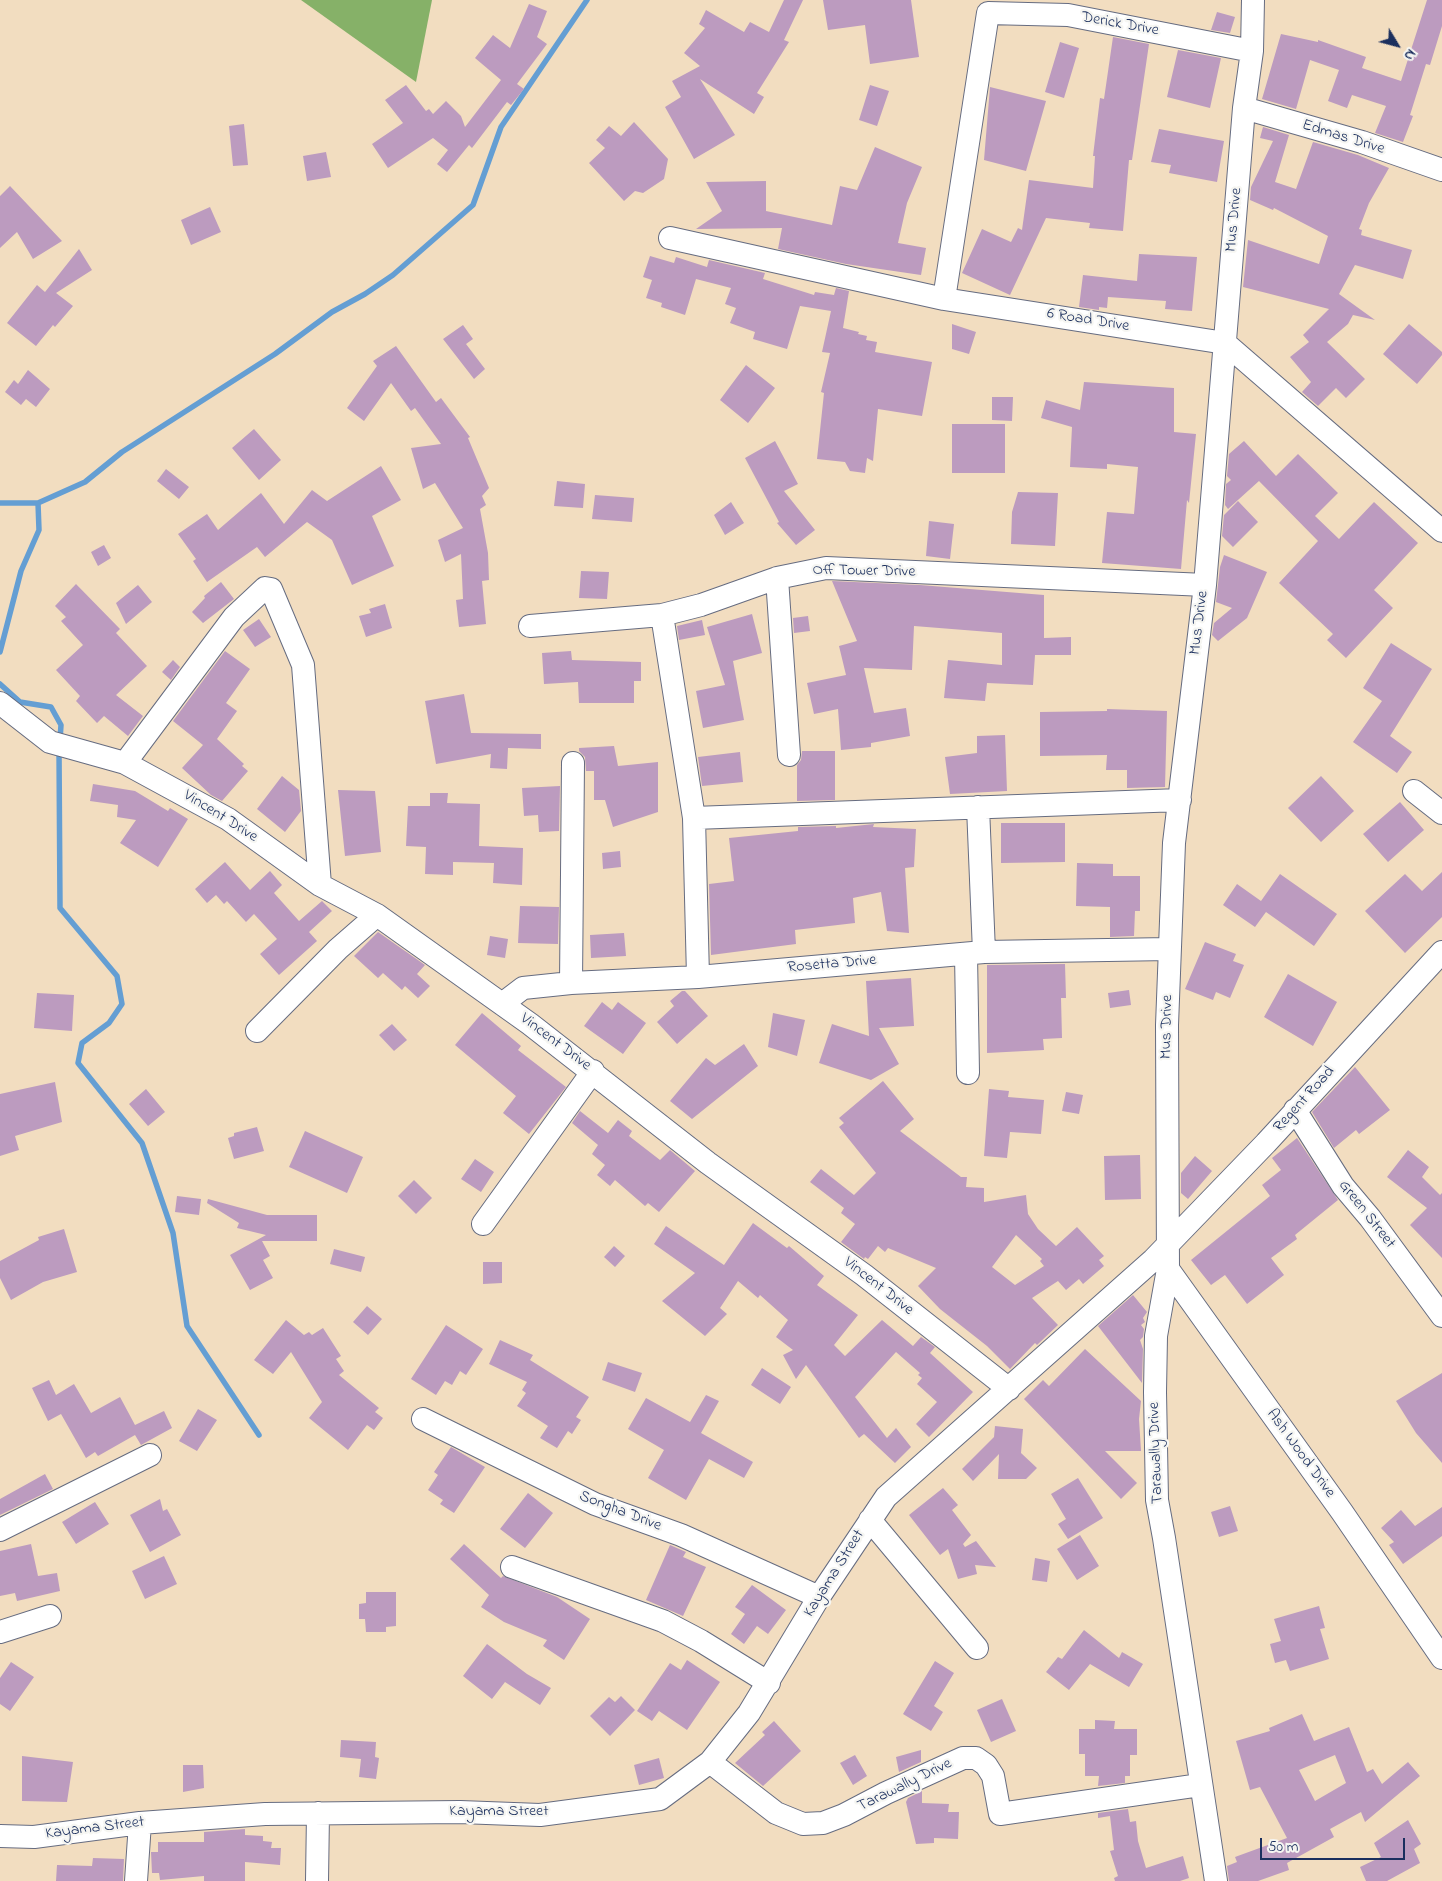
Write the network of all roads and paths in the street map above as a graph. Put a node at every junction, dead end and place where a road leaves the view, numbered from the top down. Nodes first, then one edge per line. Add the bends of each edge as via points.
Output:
1 (1253, 0) edge
2 (1252, 50) junction
3 (1244, 108) junction
4 (1442, 170) edge
5 (670, 238) dead end
6 (944, 299) junction
7 (1225, 343) junction
8 (1442, 531) edge
9 (777, 578) junction
10 (1204, 585) junction
11 (662, 615) junction
12 (530, 626) dead end
13 (0, 703) edge
14 (788, 755) dead end
15 (125, 763) junction
16 (573, 764) dead end
17 (1414, 791) dead end
18 (1180, 800) junction
19 (978, 807) junction
20 (1442, 813) edge
21 (694, 818) junction
22 (320, 885) junction
23 (378, 915) junction
24 (1169, 949) junction
25 (975, 953) junction
26 (1440, 959) edge
27 (698, 977) junction
28 (572, 983) junction
29 (502, 1004) junction
30 (257, 1032) dead end
31 (592, 1071) junction
32 (968, 1073) dead end
33 (1295, 1110) junction
34 (483, 1224) dead end
35 (1167, 1258) junction
36 (1442, 1316) edge
37 (1009, 1389) junction
38 (423, 1420) dead end
39 (150, 1454) dead end
40 (878, 1507) junction
41 (0, 1530) edge
42 (512, 1567) dead end
43 (819, 1597) junction
44 (50, 1616) dead end
45 (0, 1632) edge
46 (977, 1648) dead end
47 (1442, 1658) edge
48 (768, 1683) junction
49 (710, 1762) junction
50 (1200, 1785) junction
51 (318, 1813) junction
52 (140, 1823) junction
53 (0, 1836) edge
54 (136, 1881) edge
55 (317, 1881) edge
56 (1216, 1881) edge

1 - 2 street, Mus Drive
2 - 3 street, Mus Drive
2 - 6 street, Derick Drive via 1068,15 988,13
3 - 4 street, Edmas Drive via 1362,142
3 - 7 street, Mus Drive
5 - 6 street, 6 Road Drive
6 - 7 street, 6 Road Drive
7 - 8 street
7 - 10 street, Mus Drive
9 - 10 street, Off Tower Drive via 826,568
9 - 11 street, Off Tower Drive
9 - 14 street
10 - 18 street, Mus Drive
11 - 12 street, Off Tower Drive
11 - 21 street
13 - 15 street, Vincent Drive via 60,746
15 - 22 street, Vincent Drive via 228,819
15 - 22 street via 234,617 265,588 270,589 303,665
16 - 28 street
17 - 20 street
18 - 19 street
18 - 24 street, Mus Drive via 1174,843
19 - 21 street
19 - 25 street
21 - 27 street
22 - 23 street, Vincent Drive
23 - 29 street, Vincent Drive
23 - 30 street via 338,949
24 - 25 street, Rosetta Drive
24 - 35 street, Mus Drive
25 - 27 street, Rosetta Drive
25 - 32 street
26 - 33 street, Regent Road
27 - 28 street, Rosetta Drive
28 - 29 street, Rosetta Drive via 523,988
29 - 31 street, Vincent Drive
31 - 34 street
31 - 37 street, Vincent Drive via 708,1163 864,1275
33 - 35 street, Regent Road
33 - 36 street, Green Street via 1343,1186
35 - 37 street, Kayama Street
35 - 47 street, Ash Wood Drive
35 - 50 street, Tarawally Drive via 1156,1336 1157,1500
37 - 40 street, Kayama Street
38 - 43 street, Songha Drive via 596,1504 681,1535
39 - 41 street
40 - 43 street, Kayama Street
40 - 46 street
42 - 48 street via 663,1621
43 - 48 street, Kayama Street
44 - 45 street
48 - 49 street, Kayama Street
49 - 50 street, Tarawally Drive via 776,1814 803,1824 823,1823 844,1815 962,1758 976,1758 986,1765 992,1776 1000,1814
49 - 51 street, Kayama Street via 660,1799 628,1804 540,1815
50 - 56 street, Tarawally Drive
51 - 52 street, Kayama Street
51 - 55 street
52 - 53 street, Kayama Street via 34,1837
52 - 54 street

